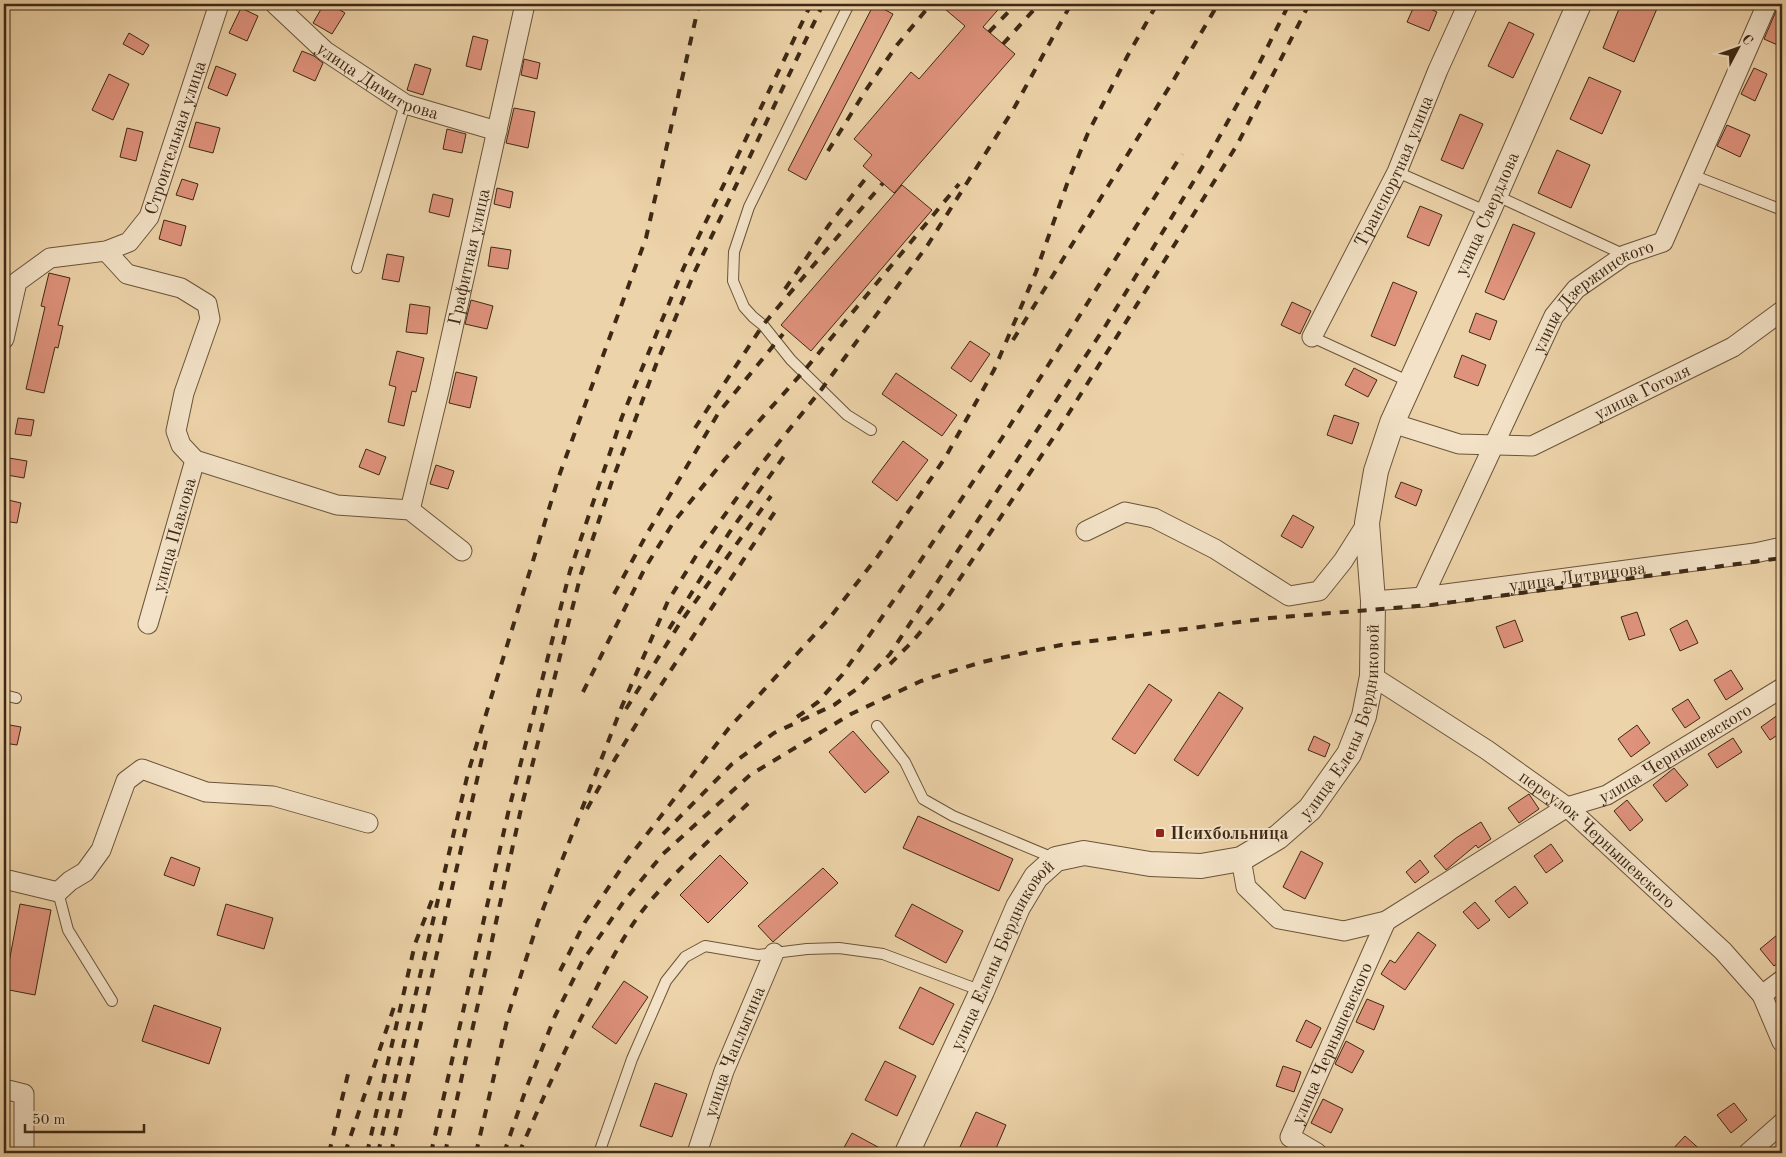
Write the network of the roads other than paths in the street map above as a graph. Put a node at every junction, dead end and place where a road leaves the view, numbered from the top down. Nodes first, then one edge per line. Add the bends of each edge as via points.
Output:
1 (219, 4) edge
2 (275, 4) edge
3 (525, 4) edge
4 (849, 4) edge
5 (1468, 4) edge
6 (1578, 4) edge
7 (1767, 4) edge
8 (405, 104) junction
9 (497, 131) junction
10 (1397, 172) junction
11 (1692, 175) junction
12 (1492, 203) junction
13 (1782, 210) edge
14 (106, 252) junction
15 (1625, 255) junction
16 (356, 268) dead end
17 (10, 280) edge
18 (1782, 311) edge
19 (1312, 337) joint
20 (4, 339) edge
21 (1410, 382) junction
22 (1392, 423) junction
23 (871, 430) dead end
24 (1493, 445) junction
25 (195, 460) junction
26 (410, 510) junction
27 (1367, 523) junction
28 (1086, 530) dead end
29 (1782, 547) edge
30 (462, 551) dead end
31 (1423, 597) junction
32 (1373, 601) junction
33 (148, 624) dead end
34 (1372, 676) junction
35 (1782, 688) edge
36 (4, 696) edge
37 (16, 698) dead end
38 (877, 726) dead end
39 (1568, 807) junction
40 (368, 823) dead end
41 (1056, 858) junction
42 (1241, 858) junction
43 (4, 880) edge
44 (58, 892) junction
45 (1386, 922) junction
46 (774, 953) junction
47 (1782, 980) edge
48 (982, 991) junction
49 (1762, 995) junction
50 (112, 1001) dead end
51 (1782, 1042) edge
52 (4, 1089) edge
53 (1782, 1123) edge
54 (24, 1153) edge
55 (599, 1153) edge
56 (697, 1153) edge
57 (907, 1153) edge
58 (1317, 1153) edge
59 (1748, 1153) edge

1 - 14 street, Строительная улица via 149,217 129,242
2 - 8 street, улица Димитрова via 325,51
3 - 9 street, Графитная улица
4 - 23 lane via 749,206 734,252 733,281 744,307 791,360 847,415
5 - 10 street, Транспортная улица
6 - 12 street, улица Свердлова
7 - 11 street, улица Дзержинского
8 - 9 street, улица Димитрова
8 - 16 lane
9 - 26 street, Графитная улица
10 - 12 lane
10 - 19 street, Транспортная улица
11 - 13 lane
11 - 15 street, улица Дзержинского via 1663,242
12 - 15 lane
12 - 21 street, улица Свердлова
14 - 17 street, Строительная улица via 50,258
14 - 25 street, улица Павлова via 127,274 181,288 207,304 210,320 184,393 176,431 181,445
15 - 24 street, улица Дзержинского via 1576,288 1554,316
17 - 20 street
18 - 24 street, улица Гоголя via 1733,347 1532,446
19 - 21 lane
21 - 22 street, улица Свердлова
22 - 24 street, улица Гоголя via 1459,444
22 - 27 street, улица Елены Бердниковой via 1376,472
24 - 31 street, улица Дзержинского
25 - 26 street via 337,505
25 - 33 street, улица Павлова
26 - 30 street
27 - 28 street via 1319,591 1289,596 1216,549 1154,518 1124,512
27 - 32 street, улица Елены Бердниковой
29 - 31 street, улица Литвинова
31 - 32 street, улица Литвинова
32 - 34 street, улица Елены Бердниковой
34 - 39 street, переулок Чернышевского
34 - 42 street, улица Елены Бердниковой via 1364,716 1349,754 1310,809 1278,838
35 - 39 street, улица Чернышевского via 1607,795
36 - 37 lane
38 - 41 lane via 905,762 923,799 953,816
39 - 45 street, улица Чернышевского
39 - 49 street, переулок Чернышевского via 1723,951
40 - 44 street via 273,796 206,792 142,769 126,781 101,850 85,872
41 - 42 street, улица Елены Бердниковой via 1084,853 1150,864 1201,866
41 - 48 street, улица Елены Бердниковой via 1036,877 1018,907
42 - 45 street, улица Чернышевского via 1246,886 1279,919 1344,931
43 - 44 street
44 - 50 lane via 68,930
45 - 58 street, улица Чернышевского via 1290,1137
46 - 48 lane via 838,948 882,954
46 - 55 lane via 758,955 705,946 685,956 666,981 632,1059
46 - 56 street, улица Чаплыгина via 724,1071
47 - 49 street
48 - 57 street, улица Елены Бердниковой
49 - 51 street, переулок Чернышевского
52 - 54 street via 24,1094
53 - 59 street

